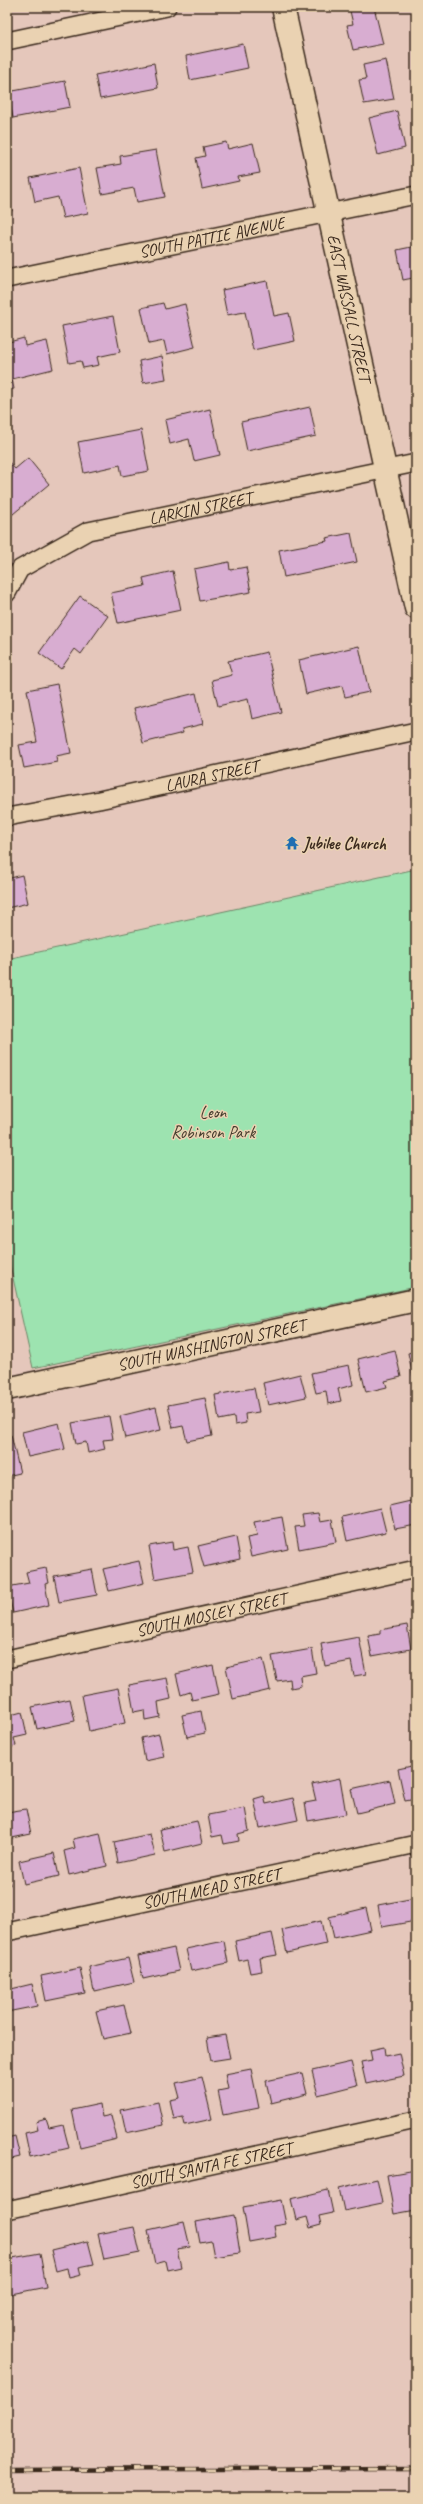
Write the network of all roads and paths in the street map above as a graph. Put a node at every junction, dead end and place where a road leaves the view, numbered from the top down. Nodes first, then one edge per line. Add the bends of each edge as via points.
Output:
1 (167, 7) edge
2 (283, 7) edge
3 (7, 41) edge
4 (416, 195) edge
5 (329, 214) junction
6 (7, 279) edge
7 (416, 463) edge
8 (385, 469) junction
9 (7, 592) edge
10 (416, 608) edge
11 (416, 731) edge
12 (7, 817) edge
13 (416, 1300) edge
14 (7, 1389) edge
15 (416, 1569) edge
16 (7, 1659) edge
17 (416, 1844) edge
18 (7, 1932) edge
19 (416, 2120) edge
20 (7, 2210) edge

1 - 3 street
2 - 5 street, EAST WASSALL STREET
4 - 5 street, SOUTH PATTIE AVENUE
5 - 6 street, SOUTH PATTIE AVENUE
5 - 8 street, EAST WASSALL STREET
7 - 8 street, LARKIN STREET
8 - 9 street, LARKIN STREET via 88,531 20,569
8 - 10 street, EAST WASSALL STREET
11 - 12 street, LAURA STREET via 99,800
13 - 14 street, SOUTH WASHINGTON STREET
15 - 16 street, SOUTH MOSLEY STREET
17 - 18 street, SOUTH MEAD STREET
19 - 20 street, SOUTH SANTA FE STREET

